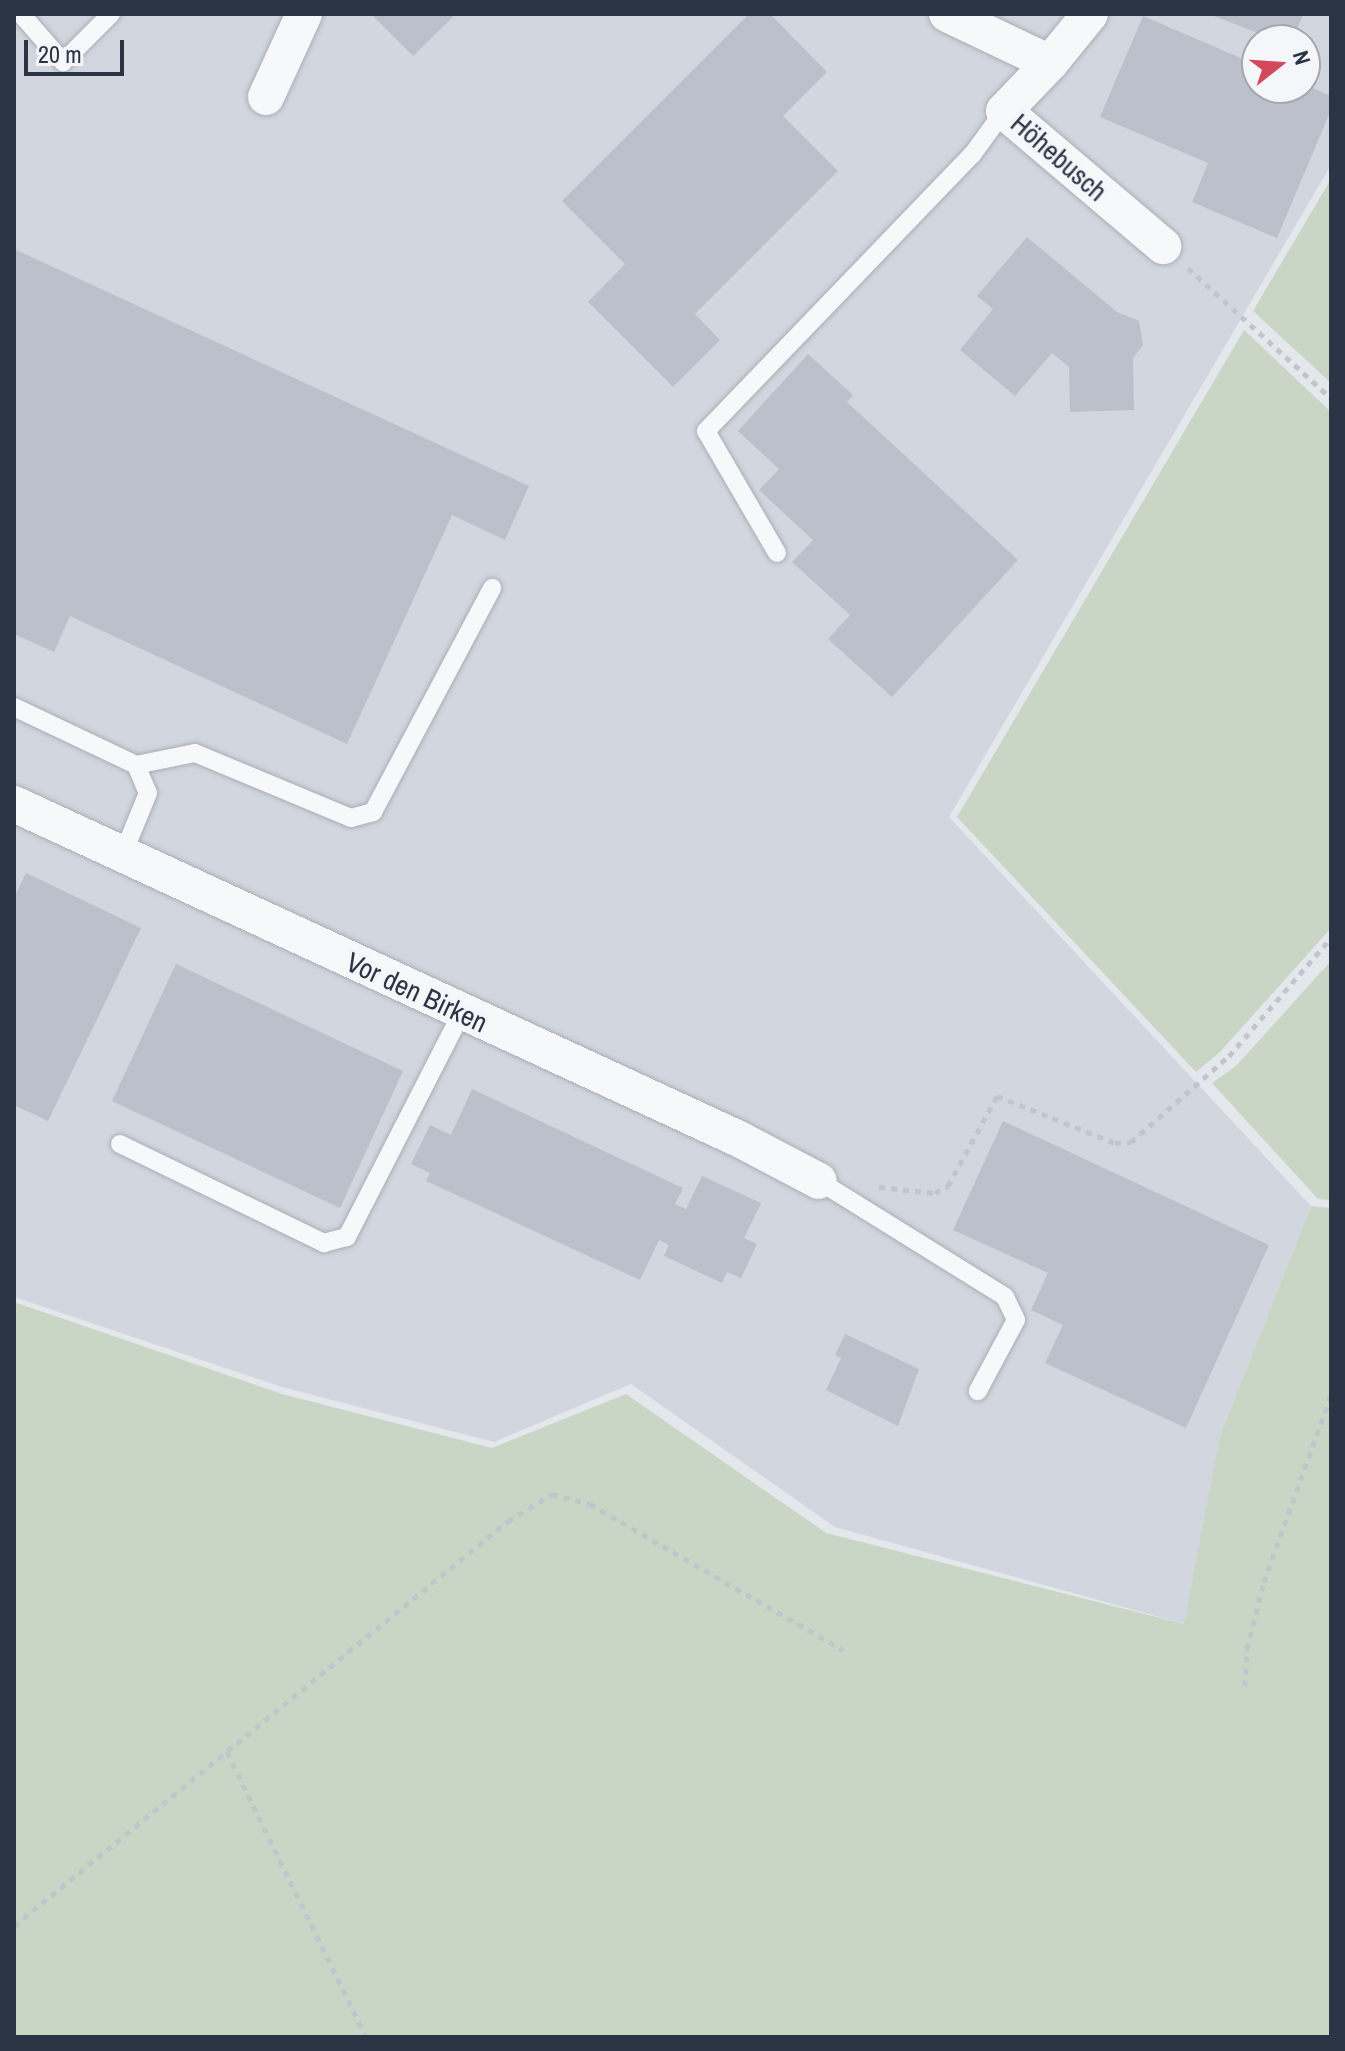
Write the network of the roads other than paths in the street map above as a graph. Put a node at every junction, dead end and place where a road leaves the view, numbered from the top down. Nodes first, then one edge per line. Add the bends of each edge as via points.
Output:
1 (21, 14) edge
2 (111, 14) edge
3 (304, 14) edge
4 (947, 14) edge
5 (1090, 14) edge
6 (1050, 63) junction
7 (266, 97) dead end
8 (1004, 111) junction
9 (1163, 246) road end
10 (777, 553) dead end
11 (492, 588) dead end
12 (14, 707) edge
13 (136, 765) junction
14 (14, 804) edge
15 (123, 854) junction
16 (461, 1014) junction
17 (120, 1144) dead end
18 (819, 1181) joint
19 (978, 1391) dead end

1 - 2 lane via 63,62
3 - 7 street
4 - 6 street
5 - 6 street, Höhebusch
6 - 8 street, Höhebusch
8 - 9 street, Höhebusch
8 - 10 lane via 972,155 706,431
11 - 13 lane via 373,812 351,818 195,753
12 - 13 lane
13 - 15 lane via 148,793
14 - 15 street, Vor den Birken
15 - 16 street, Vor den Birken
16 - 17 lane via 347,1237 324,1243
16 - 18 street, Vor den Birken via 739,1139
18 - 19 lane via 1005,1297 1016,1320

